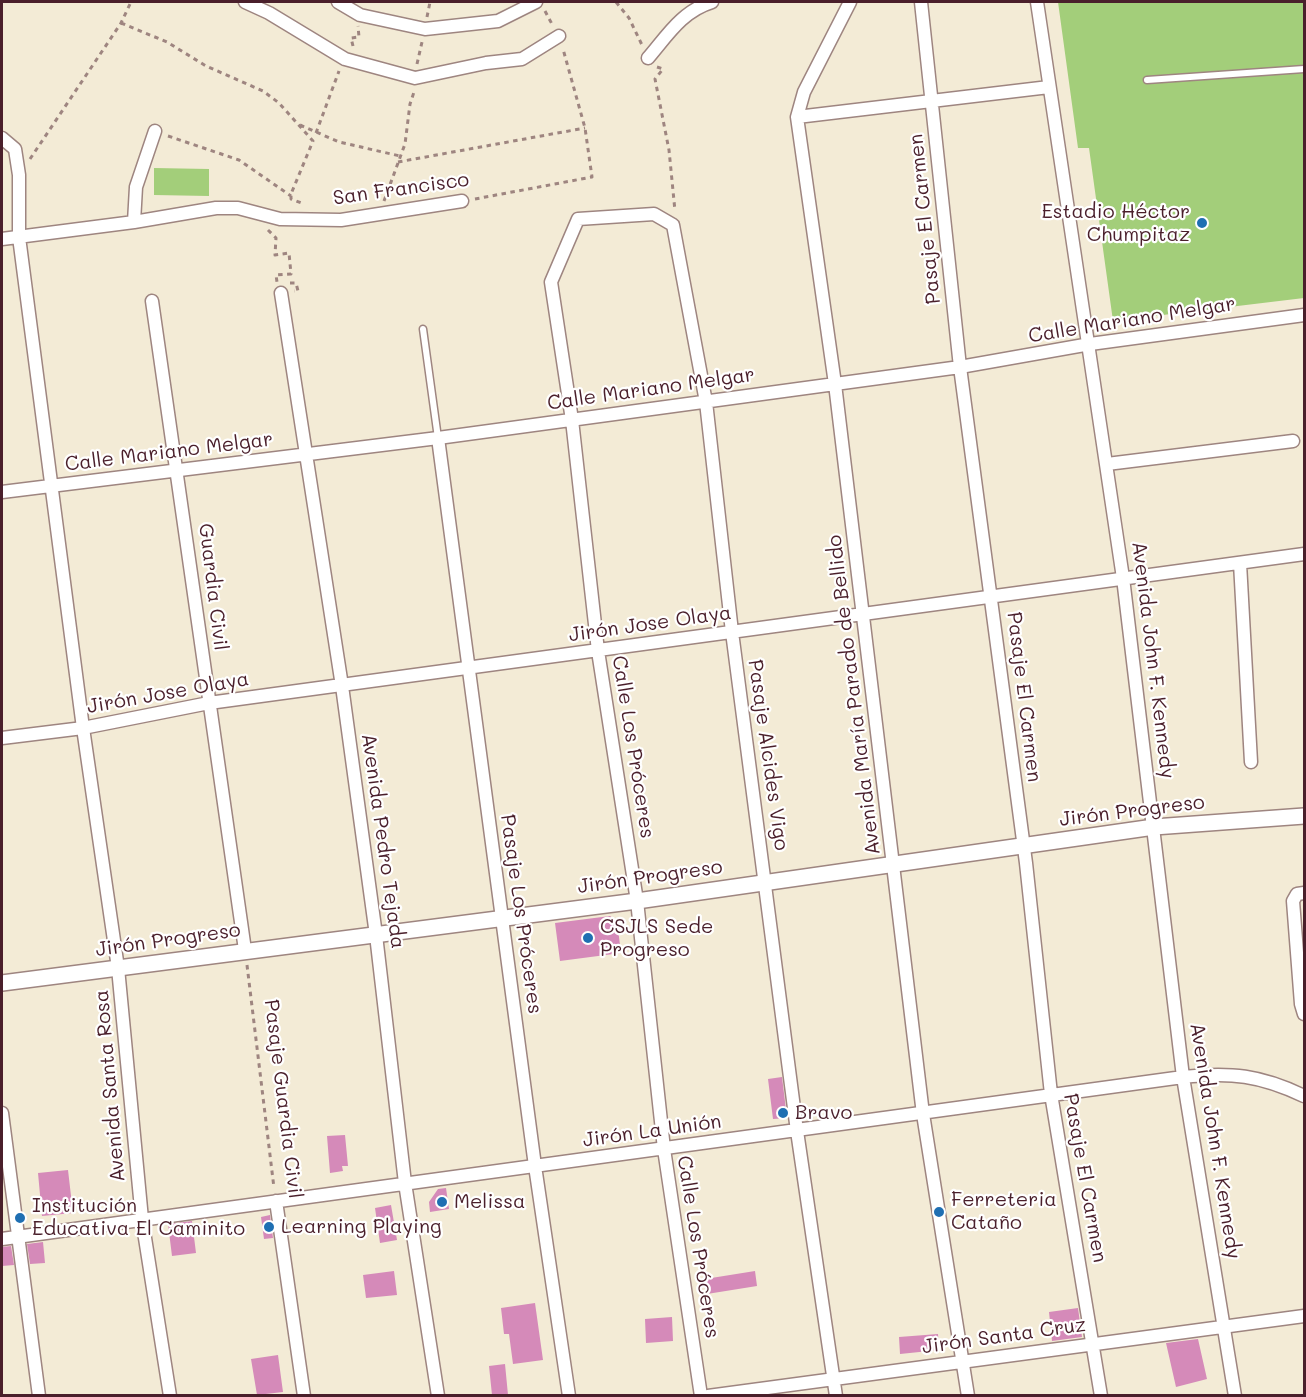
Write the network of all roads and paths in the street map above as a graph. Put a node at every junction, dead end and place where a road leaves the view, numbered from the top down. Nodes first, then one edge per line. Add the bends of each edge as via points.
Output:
1 (131, 2) edge
2 (245, 2) edge
3 (338, 2) edge
4 (616, 2) edge
5 (712, 2) edge
6 (850, 2) edge
7 (921, 2) edge
8 (1037, 2) edge
9 (540, 6) edge
10 (360, 15) junction
11 (121, 22) junction
12 (559, 36) junction
13 (648, 58) junction
14 (347, 60) junction
15 (1305, 69) edge
16 (417, 77) junction
17 (1148, 80) dead end
18 (1050, 87) junction
19 (932, 101) junction
20 (796, 117) junction
21 (299, 124) junction
22 (585, 128) junction
23 (155, 131) joint
24 (316, 133) junction
25 (2, 138) edge
26 (400, 156) junction
27 (398, 162) junction
28 (19, 175) junction
29 (293, 189) dead end
30 (291, 196) dead end
31 (462, 201) joint
32 (379, 214) junction
33 (280, 219) junction
34 (134, 222) junction
35 (673, 225) junction
36 (19, 237) junction
37 (2, 239) edge
38 (281, 293) joint
39 (152, 301) dead end
40 (1305, 315) edge
41 (423, 329) dead end
42 (1090, 344) junction
43 (960, 368) junction
44 (835, 384) junction
45 (706, 402) junction
46 (572, 420) junction
47 (438, 438) junction
48 (1293, 441) dead end
49 (304, 454) junction
50 (1107, 464) junction
51 (178, 470) junction
52 (52, 486) junction
53 (2, 492) edge
54 (1305, 554) edge
55 (1240, 563) junction
56 (1123, 579) junction
57 (992, 598) junction
58 (864, 615) junction
59 (732, 633) junction
60 (598, 651) junction
61 (469, 669) junction
62 (342, 686) junction
63 (209, 703) junction
64 (83, 728) junction
65 (2, 738) edge
66 (1251, 762) dead end
67 (1305, 816) edge
68 (1154, 827) junction
69 (1023, 846) junction
70 (894, 864) junction
71 (766, 882) junction
72 (1305, 893) edge
73 (637, 901) junction
74 (502, 918) junction
75 (376, 935) junction
76 (245, 950) junction
77 (118, 968) junction
78 (2, 983) edge
79 (1305, 1014) edge
80 (1183, 1077) junction
81 (1303, 1091) edge
82 (1051, 1094) junction
83 (2, 1113) edge
84 (923, 1114) junction
85 (797, 1131) junction
86 (664, 1149) junction
87 (536, 1166) junction
88 (405, 1184) junction
89 (276, 1202) junction
90 (142, 1220) junction
91 (17, 1238) junction
92 (2, 1239) edge
93 (1305, 1316) edge
94 (1225, 1327) junction
95 (1094, 1344) junction
96 (964, 1362) junction
97 (834, 1379) junction
98 (39, 1395) edge
99 (170, 1395) edge
100 (304, 1395) edge
101 (438, 1395) edge
102 (569, 1395) edge
103 (701, 1395) edge
104 (708, 1395) edge
105 (836, 1395) edge
106 (968, 1395) edge
107 (1101, 1395) edge
108 (1235, 1395) edge

1 - 11 path
2 - 14 street
3 - 10 street
4 - 13 path via 629,18
5 - 13 street via 697,6 681,18
6 - 20 street, Avenida María Parado de Bellido via 804,92
7 - 19 street, Pasaje El Carmen
8 - 18 street, Avenida John F. Kennedy
9 - 10 street via 498,21 425,29
9 - 12 path
10 - 14 path via 358,37 351,38 355,46 345,46
11 - 21 path via 263,91
11 - 28 path
12 - 16 street via 522,60
12 - 22 path
13 - 35 path via 663,69 656,79 677,208
14 - 16 street
14 - 24 path via 335,67 340,71
15 - 17 lane
16 - 26 path
18 - 19 street
18 - 42 street, Avenida John F. Kennedy
19 - 20 street
19 - 43 street, Pasaje El Carmen
20 - 44 street, Avenida María Parado de Bellido
21 - 24 path
21 - 29 path via 313,141
22 - 27 path
22 - 31 path, San Francisco via 592,177
23 - 30 path via 238,160
23 - 34 street via 136,187
24 - 26 path
25 - 28 street, Avenida Santa Rosa via 15,150
26 - 27 path
27 - 32 path
28 - 36 street, Avenida Santa Rosa
31 - 32 street, San Francisco
32 - 33 street, San Francisco via 342,220
33 - 34 street, San Francisco via 238,208 216,208
33 - 38 path via 278,225 267,225 276,238 275,255 289,253 291,274 276,275 277,282 296,283 298,291
34 - 36 street, San Francisco
35 - 45 street, Pasaje Alcides Vigo
35 - 46 street, Calle Los Próceres via 654,214 578,219 551,282
36 - 37 street, San Francisco
36 - 52 street, Avenida Santa Rosa
38 - 49 street, Avenida Pedro Tejada
39 - 51 street, Guardia Civil
40 - 42 street, Calle Mariano Melgar
41 - 47 lane
42 - 43 street, Calle Mariano Melgar
42 - 50 street, Avenida John F. Kennedy
43 - 44 street, Calle Mariano Melgar
43 - 57 street, Pasaje El Carmen
44 - 45 street, Calle Mariano Melgar
44 - 58 street, Avenida María Parado de Bellido
45 - 46 street, Calle Mariano Melgar
45 - 59 street, Pasaje Alcides Vigo
46 - 47 street, Calle Mariano Melgar
46 - 60 street, Calle Los Próceres
47 - 49 street, Calle Mariano Melgar
47 - 61 street, Pasaje Los Próceres
48 - 50 street
49 - 51 street, Calle Mariano Melgar
49 - 62 street, Avenida Pedro Tejada
50 - 56 street, Avenida John F. Kennedy
51 - 52 street, Calle Mariano Melgar
51 - 63 street, Guardia Civil
52 - 53 street, Calle Mariano Melgar
52 - 64 street, Avenida Santa Rosa
54 - 55 street, Jirón Jose Olaya
55 - 56 street, Jirón Jose Olaya
55 - 66 street
56 - 57 street, Jirón Jose Olaya
56 - 68 street, Avenida John F. Kennedy
57 - 58 street, Jirón Jose Olaya
57 - 69 street, Pasaje El Carmen
58 - 59 street, Jirón Jose Olaya
58 - 70 street, Avenida María Parado de Bellido
59 - 60 street, Jirón Jose Olaya
59 - 71 street, Pasaje Alcides Vigo
60 - 61 street, Jirón Jose Olaya
60 - 73 street, Calle Los Próceres
61 - 62 street, Jirón Jose Olaya
61 - 74 street, Pasaje Los Próceres
62 - 63 street, Jirón Jose Olaya
62 - 75 street, Avenida Pedro Tejada
63 - 64 street, Jirón Jose Olaya
63 - 76 street, Guardia Civil
64 - 65 street, Jirón Jose Olaya
64 - 77 street, Avenida Santa Rosa
67 - 68 street, Jirón Progreso
68 - 69 street, Jirón Progreso
68 - 80 street, Avenida John F. Kennedy
69 - 70 street, Jirón Progreso
69 - 82 street, Pasaje El Carmen
70 - 71 street, Jirón Progreso
70 - 84 street, Avenida María Parado de Bellido
71 - 73 street, Jirón Progreso
71 - 85 street
72 - 79 street via 1297,894 1293,901
73 - 74 street, Jirón Progreso
73 - 86 street, Calle Los Próceres
74 - 75 street, Jirón Progreso
74 - 87 street, Pasaje Los Próceres
75 - 76 street, Jirón Progreso
75 - 88 street, Avenida Pedro Tejada
76 - 77 street, Jirón Progreso
76 - 89 path, Pasaje Guardia Civil
77 - 78 street, Jirón Progreso
77 - 90 street, Avenida Santa Rosa
80 - 81 street, Jirón La Unión via 1257,1077
80 - 82 street, Jirón La Unión
80 - 94 street, Avenida John F. Kennedy
82 - 84 street, Jirón La Unión
82 - 95 street, Pasaje El Carmen
83 - 91 street
84 - 85 street, Jirón La Unión
84 - 96 street, Avenida María Parado de Bellido
85 - 86 street, Jirón La Unión
85 - 97 street
86 - 87 street, Jirón La Unión
86 - 103 street, Calle Los Próceres
87 - 88 street, Jirón La Unión
87 - 102 street, Pasaje Los Próceres
88 - 89 street, Jirón La Unión
88 - 101 street, Avenida Pedro Tejada
89 - 90 street, Jirón La Unión
89 - 100 street, Pasaje Guardia Civil
90 - 91 street, Jirón La Unión
90 - 99 street, Avenida Santa Rosa
91 - 92 street, Jirón La Unión
91 - 98 street
93 - 94 street, Jirón Santa Cruz
94 - 95 street, Jirón Santa Cruz
94 - 108 street, Avenida John F. Kennedy
95 - 96 street, Jirón Santa Cruz
95 - 107 street, Pasaje El Carmen
96 - 97 street, Jirón Santa Cruz
96 - 106 street, Avenida María Parado de Bellido
97 - 104 street, Jirón Santa Cruz
97 - 105 street

